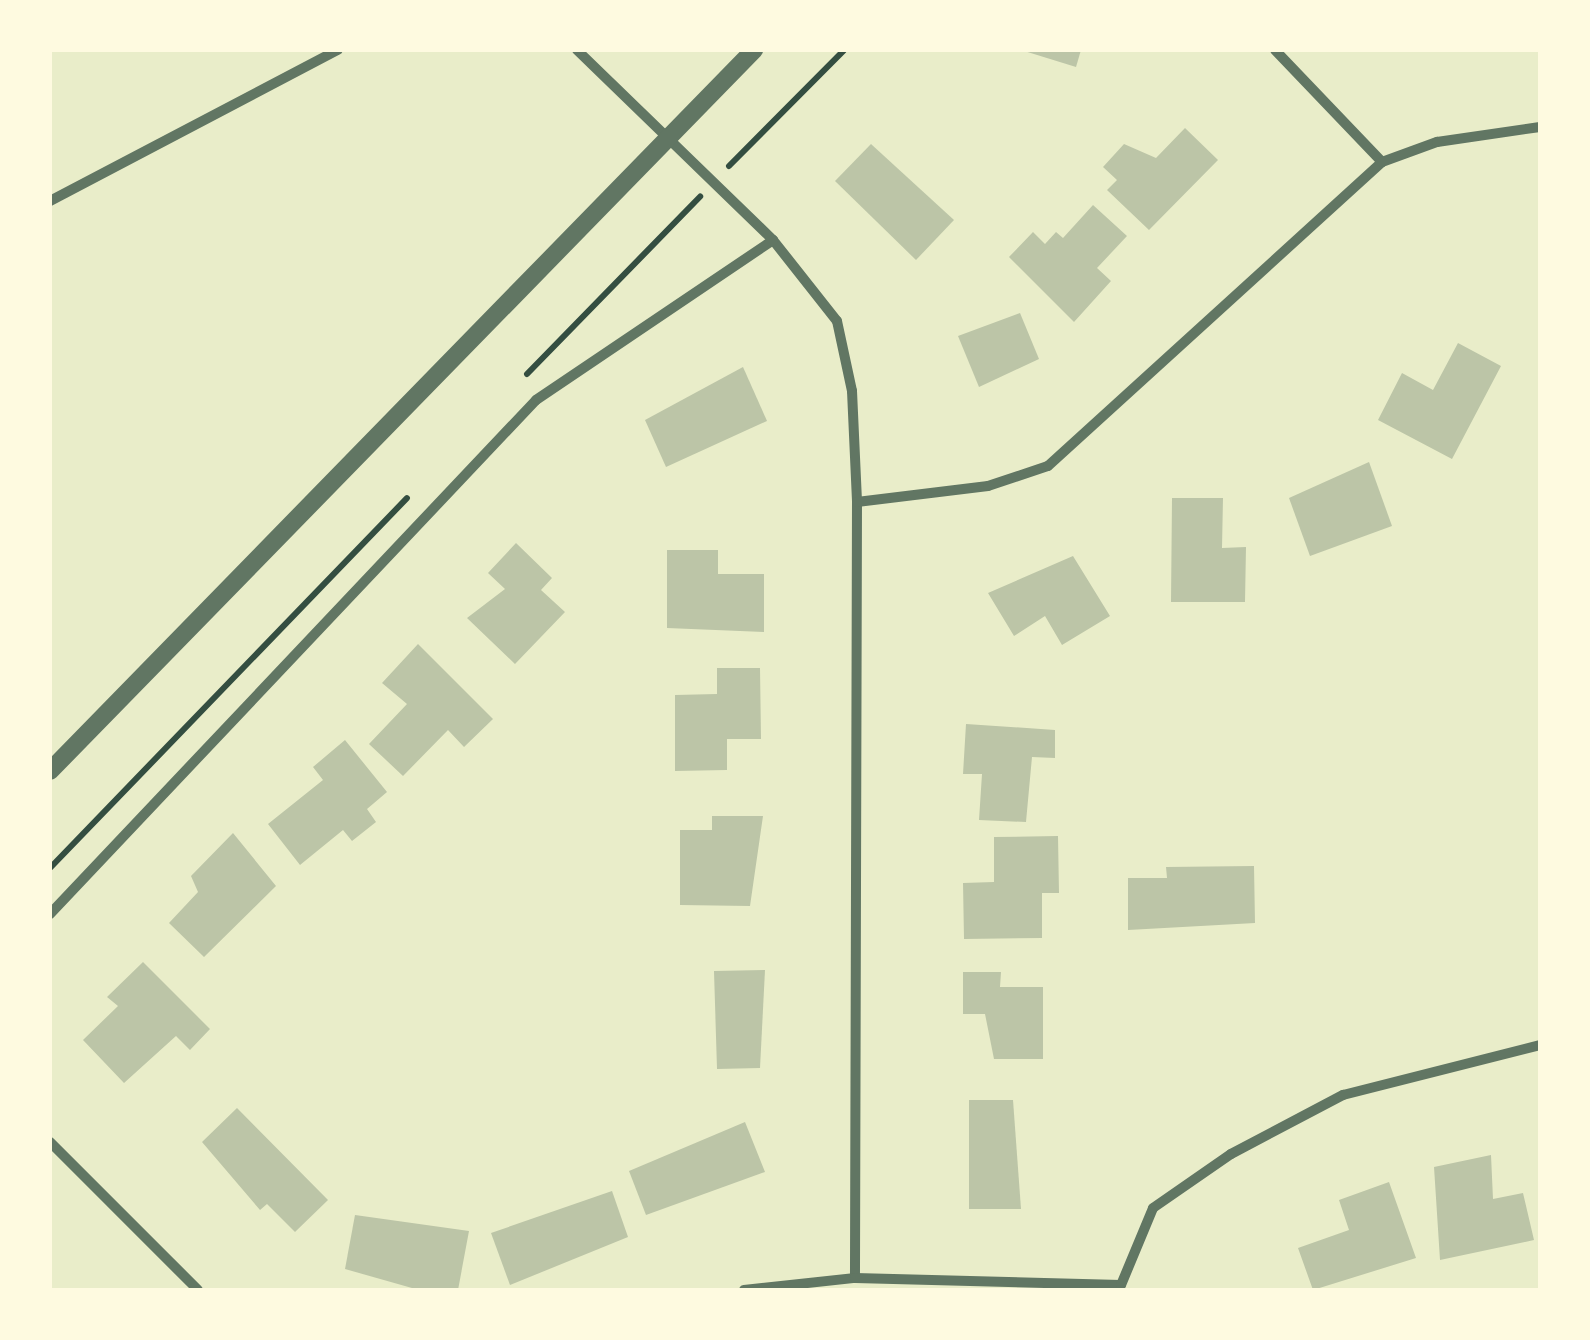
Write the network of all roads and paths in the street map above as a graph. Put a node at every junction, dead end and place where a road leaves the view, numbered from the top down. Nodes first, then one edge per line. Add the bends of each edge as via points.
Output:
1 (338, 50) edge
2 (578, 50) edge
3 (754, 50) edge
4 (844, 50) edge
5 (1275, 50) edge
6 (1540, 127) edge
7 (669, 138) junction
8 (742, 152) dead end
9 (1382, 162) junction
10 (50, 201) edge
11 (773, 240) junction
12 (857, 502) junction
13 (50, 771) edge
14 (50, 914) edge
15 (1540, 1045) edge
16 (50, 1142) edge
17 (855, 1278) junction
18 (198, 1290) edge
19 (744, 1290) edge

1 - 10 street
2 - 7 street
3 - 7 street
4 - 8 path
5 - 9 street
6 - 9 street via 1437,142
7 - 11 street
7 - 13 street
9 - 12 street via 1048,466 988,486
11 - 12 street via 837,321 852,390
11 - 14 street via 536,400
12 - 17 street
15 - 17 street via 1344,1094 1231,1154 1153,1208 1121,1285
16 - 18 street
17 - 19 street

